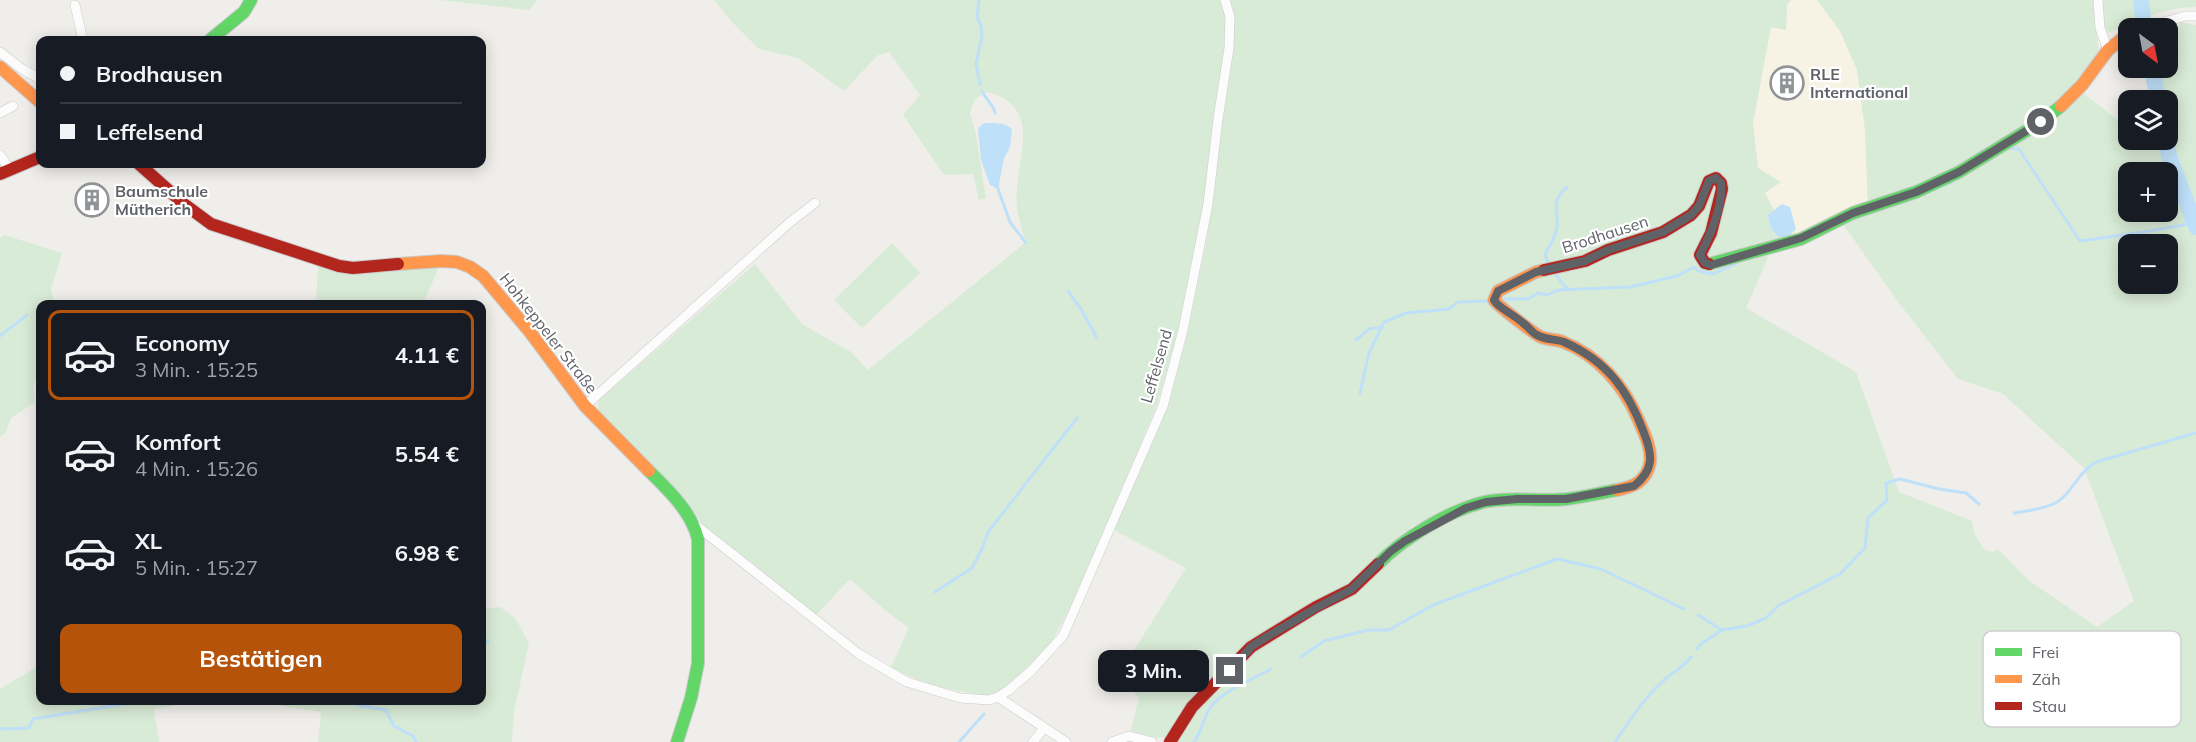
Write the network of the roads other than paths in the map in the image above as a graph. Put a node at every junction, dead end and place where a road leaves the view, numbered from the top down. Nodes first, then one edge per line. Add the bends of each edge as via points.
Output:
1 (251, 0) edge
2 (1225, 0) edge
3 (2098, 0) edge
4 (75, 5) dead end
5 (2196, 16) edge
6 (2174, 18) edge
7 (82, 36) edge
8 (215, 36) edge
9 (2118, 42) edge
10 (2108, 50) junction
11 (0, 52) edge
12 (0, 67) edge
13 (36, 77) edge
14 (36, 98) edge
15 (13, 106) dead end
16 (0, 113) edge
17 (0, 156) edge
18 (36, 159) edge
19 (144, 168) edge
20 (5, 172) edge
21 (815, 203) dead end
22 (585, 406) junction
23 (693, 523) junction
24 (998, 697) junction
25 (1044, 728) junction
26 (676, 742) edge
27 (1033, 742) edge
28 (1066, 742) edge
29 (1112, 742) edge
30 (1152, 742) edge
31 (1170, 742) edge

1 - 8 street via 244,12
2 - 24 street, Leffelsend via 1230,17 1229,48 1208,204 1163,406 1063,636 1031,671
3 - 10 street via 2100,28
4 - 7 street
5 - 6 street
9 - 10 street, Brodhausen
10 - 31 street, Brodhausen via 2082,85 2041,122 1959,172 1916,192 1853,213 1801,238 1711,265 1705,263 1700,255 1711,232 1722,189 1716,178 1709,181 1691,215 1663,232 1585,261 1536,272 1498,291 1494,300 1497,304 1537,335 1563,342 1606,367 1638,417 1648,443 1649,471 1634,486 1566,499 1517,499 1475,505 1405,541 1352,589 1251,647 1192,707
11 - 13 street
12 - 14 street
15 - 16 street
17 - 20 street
18 - 20 street
19 - 22 street, Hohkeppeler Straße via 211,224 313,259 353,268 441,261 470,267 483,276 530,332
21 - 22 street
22 - 23 street, Hohkeppeler Straße via 671,493
23 - 24 street via 874,664 932,691 960,698
23 - 26 street, Hohkeppeler Straße via 698,538 698,663 692,698
24 - 25 street
25 - 27 street
25 - 28 street
29 - 30 street via 1129,736

